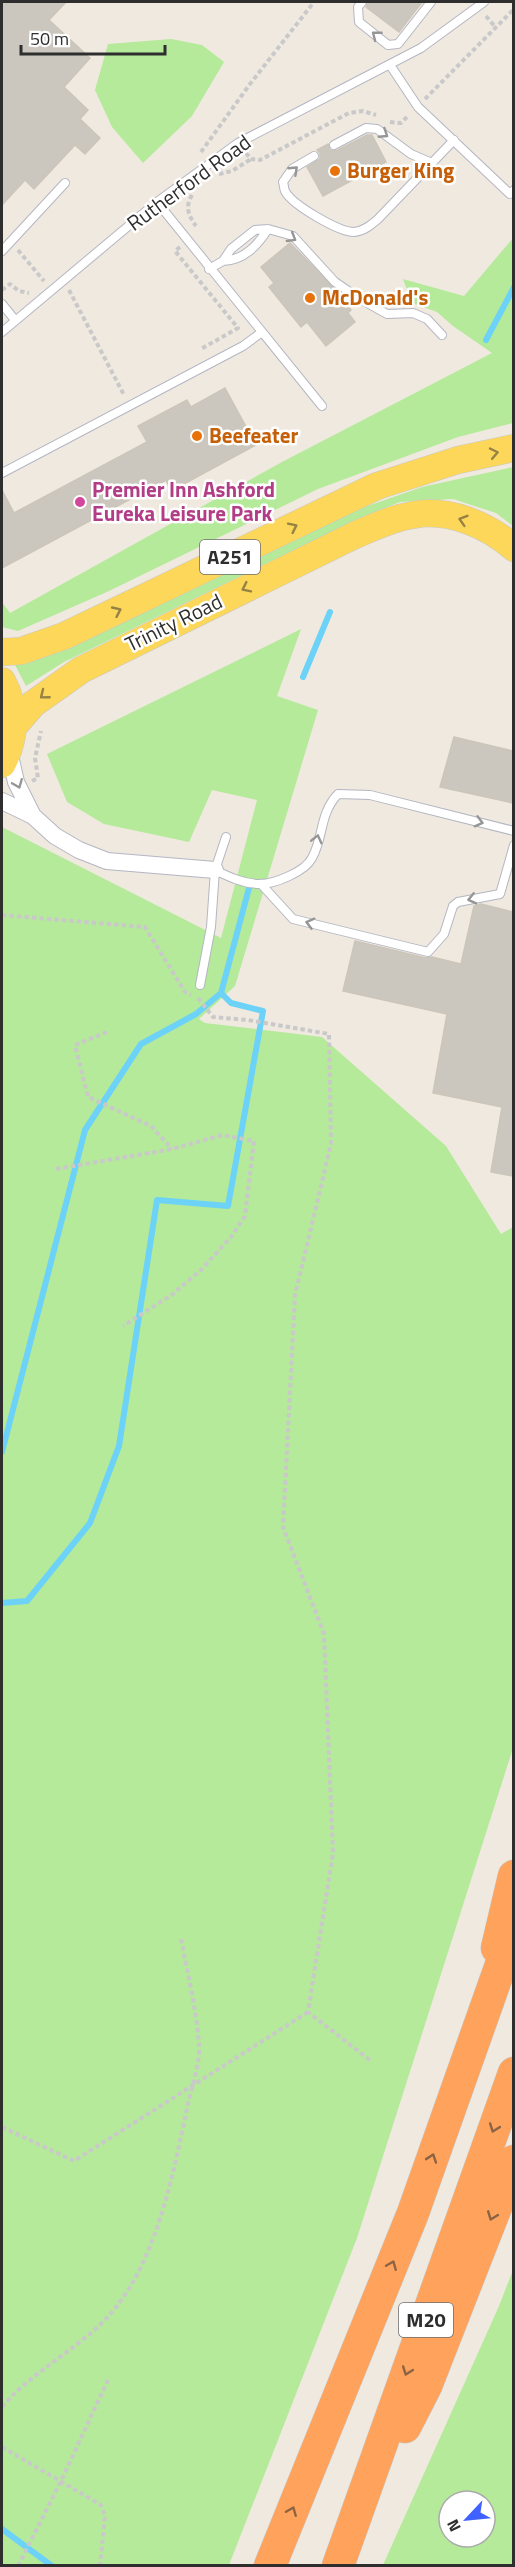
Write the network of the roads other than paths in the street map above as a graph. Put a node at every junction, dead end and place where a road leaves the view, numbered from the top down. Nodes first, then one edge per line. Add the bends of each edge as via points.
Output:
1 (362, 2) edge
2 (430, 2) edge
3 (484, 2) edge
4 (390, 65) junction
5 (454, 140) junction
6 (334, 145) dead end
7 (314, 156) dead end
8 (432, 163) junction
9 (65, 183) dead end
10 (513, 190) edge
11 (156, 202) junction
12 (2, 251) edge
13 (209, 269) junction
14 (2, 304) edge
15 (15, 320) junction
16 (2, 332) edge
17 (262, 332) junction
18 (442, 335) dead end
19 (322, 406) dead end
20 (513, 448) edge
21 (2, 473) edge
22 (513, 548) edge
23 (2, 652) edge
24 (2, 681) edge
25 (8, 747) edge
26 (2, 801) edge
27 (33, 816) junction
28 (513, 831) edge
29 (226, 837) dead end
30 (513, 844) edge
31 (215, 870) junction
32 (261, 884) junction
33 (200, 985) dead end
34 (513, 1876) edge
35 (513, 1928) edge
36 (482, 2013) junction
37 (513, 2073) edge
38 (513, 2161) edge
39 (351, 2530) junction
40 (270, 2565) edge
41 (338, 2565) edge

2 -> 1 lane via 398,44 388,45 359,22 358,7
3 - 4 lane, Rutherford Road via 421,48
4 - 5 lane via 418,107
4 - 11 lane, Rutherford Road via 238,142
5 - 8 lane
5 - 10 lane via 510,194
6 -> 8 lane via 366,128 377,129 411,154
8 -> 7 lane via 368,228 354,232 341,230 294,202 285,191 283,182 292,169
9 - 12 lane
11 - 13 lane
11 - 15 lane, Rutherford Road
13 - 17 lane
13 -> 18 lane via 255,230 268,229 293,236 335,282 360,299 387,314 413,313 427,319
14 - 15 lane
15 - 16 lane, Rutherford Road
17 - 19 lane
17 - 21 lane via 243,346
23 -> 20 main road, Trinity Road / A251 via 21,651 64,636 377,486 458,460
22 -> 25 main road, Trinity Road / A251 via 485,528 443,515 415,514 391,520 81,670 33,704
24 - 25 main road via 9,694
25 -> 27 street via 16,782
26 - 27 street
27 - 31 street via 55,836 107,861
32 -> 28 lane via 297,873 312,859 329,803 338,794 370,795
29 - 31 lane
30 -> 32 lane via 500,894 453,906 444,934 428,952 293,919
31 - 32 lane via 237,880
31 - 33 lane via 211,927
34 - 36 highway, M20
35 - 36 highway, M20
40 -> 36 highway, M20 via 413,2213
37 -> 39 highway, M20
38 -> 39 highway, M20 via 426,2386
39 - 41 highway, M20

